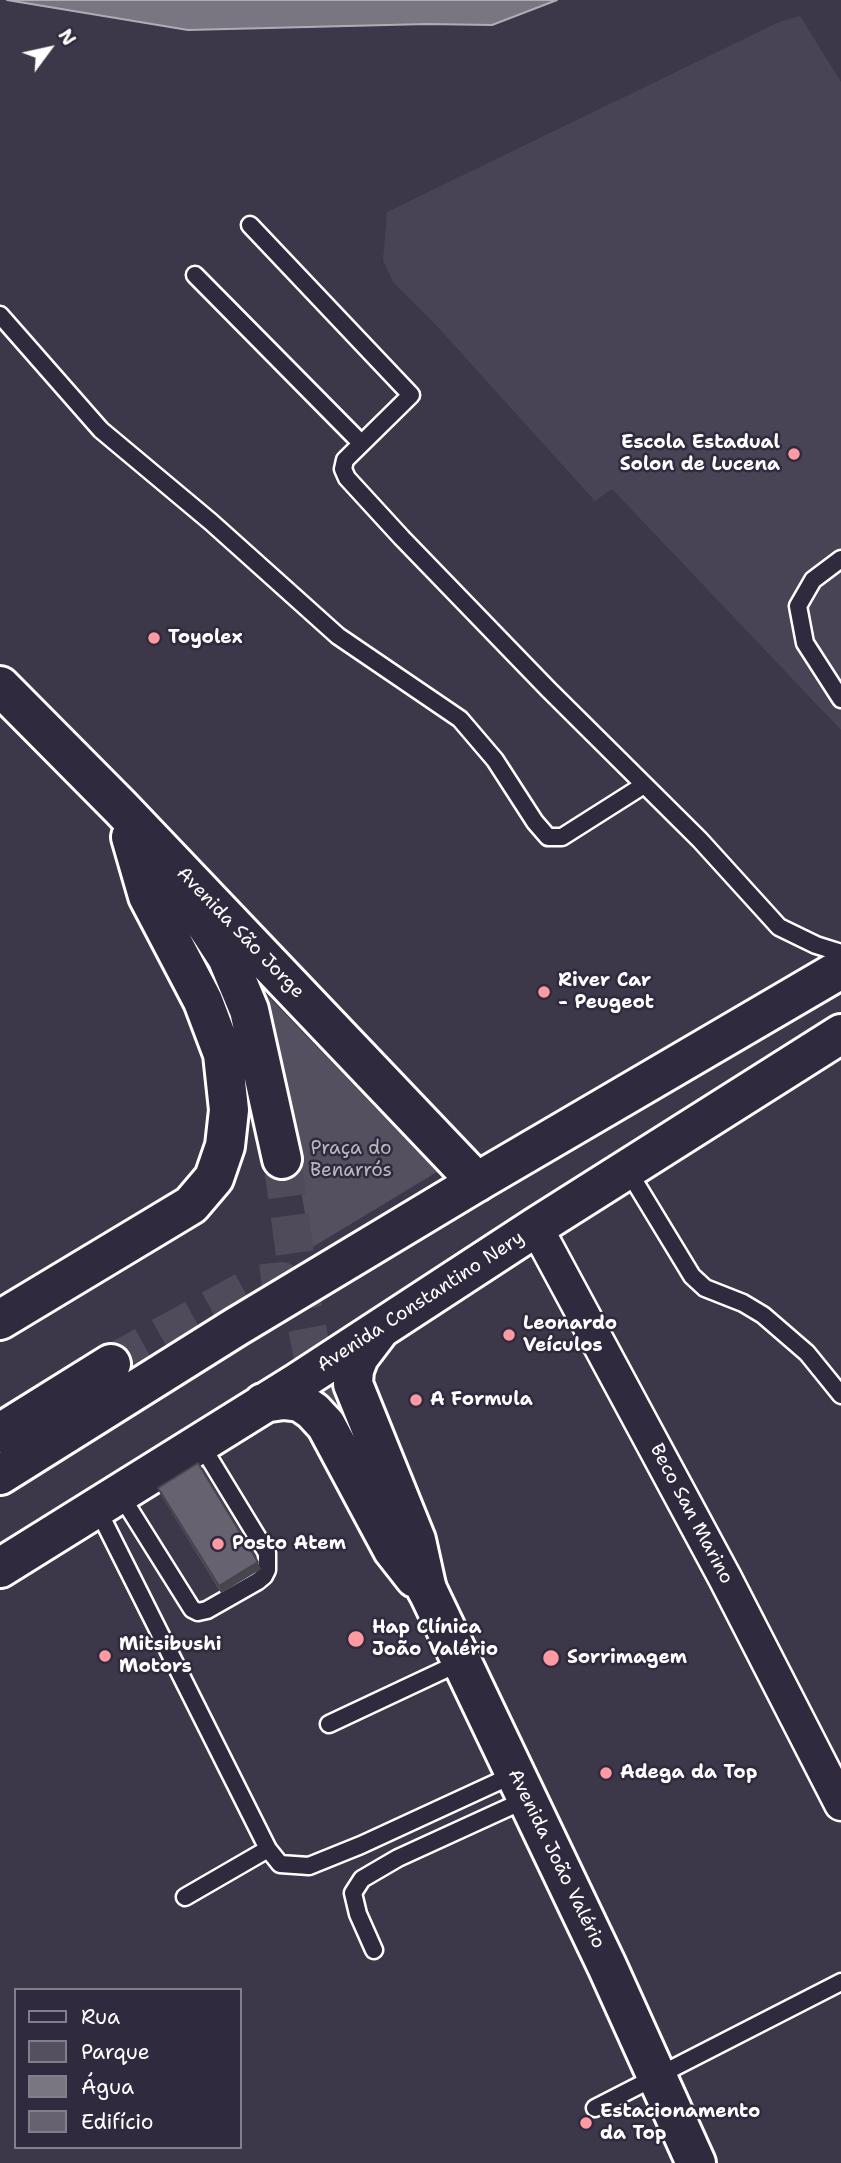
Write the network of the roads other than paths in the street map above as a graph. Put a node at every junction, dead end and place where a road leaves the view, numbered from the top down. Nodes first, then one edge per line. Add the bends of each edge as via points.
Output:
1 (250, 225) dead end
2 (195, 275) dead end
3 (0, 315) edge
4 (361, 443) junction
5 (841, 559) edge
6 (0, 686) edge
7 (841, 699) edge
8 (644, 785) junction
9 (126, 823) junction
10 (841, 953) edge
11 (841, 969) edge
12 (841, 1034) edge
13 (282, 1159) tunnel mouth
14 (627, 1169) junction
15 (477, 1182) junction
16 (536, 1227) junction
17 (0, 1320) edge
18 (384, 1325) junction
19 (111, 1364) tunnel mouth
20 (841, 1395) edge
21 (262, 1403) junction
22 (0, 1433) edge
23 (200, 1443) junction
24 (0, 1475) edge
25 (109, 1501) junction
26 (0, 1568) edge
27 (419, 1573) junction
28 (461, 1662) junction
29 (329, 1724) dead end
30 (521, 1787) junction
31 (841, 1804) edge
32 (268, 1849) junction
33 (185, 1897) dead end
34 (374, 1951) dead end
35 (841, 1982) edge
36 (657, 2076) junction
37 (595, 2108) dead end
38 (696, 2163) edge

1 - 4 lane via 411,395
2 - 4 lane
3 - 8 lane via 101,430 338,636 460,719 495,760 548,837 562,837
4 - 8 lane via 345,460 347,478
5 - 7 lane via 813,580 798,606 805,643
6 - 9 main road, Avenida São Jorge
8 - 10 lane via 779,927
9 - 13 main road via 197,911 227,957 249,1010
9 - 15 main road, Avenida São Jorge
9 - 17 main road via 148,896 203,1000 223,1054 229,1110 225,1146 214,1178 191,1205
11 - 15 main road
12 - 14 main road, Avenida Constantino Nery
14 - 16 main road, Avenida Constantino Nery
14 - 20 lane via 692,1276 705,1288 763,1315 807,1353
15 - 24 main road
16 - 18 main road, Avenida Constantino Nery
16 - 31 street, Beco San Marino
18 - 21 main road, Avenida Constantino Nery
18 - 27 main road via 359,1357 353,1384 416,1540
19 - 22 main road
21 - 23 main road, Avenida Constantino Nery
21 - 27 main road via 300,1402 326,1425 393,1550
23 - 25 main road, Avenida Constantino Nery
23 - 25 lane via 267,1553 267,1570 258,1581 215,1607 198,1612 192,1609
25 - 26 main road, Avenida Constantino Nery
25 - 32 lane
27 - 28 main road, Avenida João Valério
28 - 29 lane
28 - 30 main road, Avenida João Valério
30 - 32 lane via 309,1866 280,1864
30 - 34 lane via 362,1879 353,1893
30 - 36 main road, Avenida João Valério
32 - 33 lane
35 - 36 lane
36 - 37 lane
36 - 38 main road, Avenida João Valério

